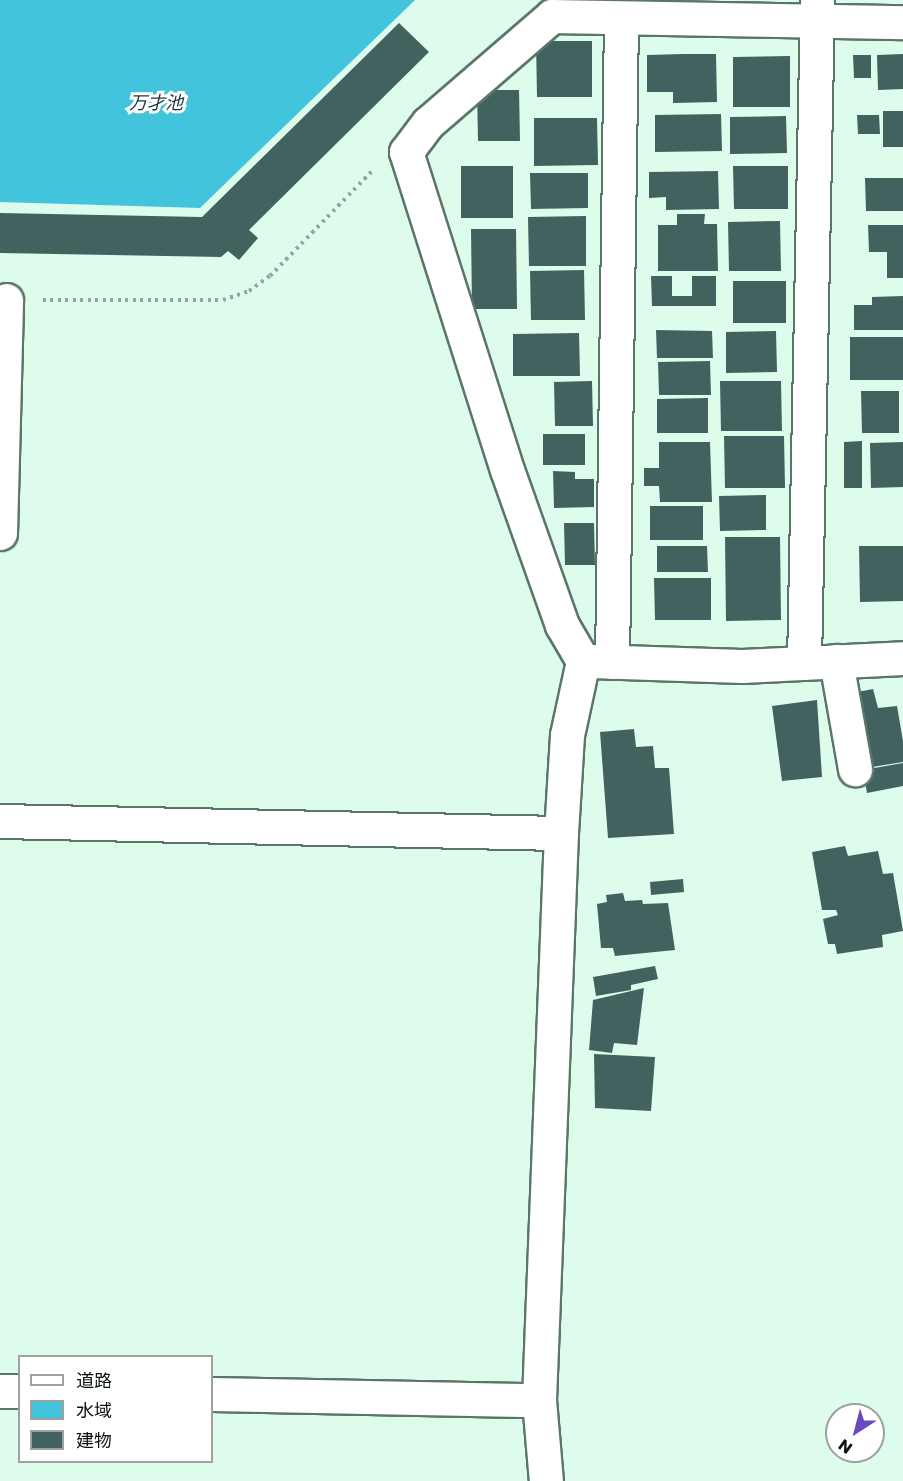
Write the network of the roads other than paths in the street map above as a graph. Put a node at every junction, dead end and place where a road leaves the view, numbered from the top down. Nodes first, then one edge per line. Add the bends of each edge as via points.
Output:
1 (817, 11) edge
2 (621, 18) junction
3 (903, 22) edge
4 (6, 300) road end
5 (0, 533) edge
6 (903, 658) edge
7 (836, 661) junction
8 (598, 662) junction
9 (804, 663) junction
10 (855, 768) dead end
11 (0, 821) edge
12 (561, 833) junction
13 (0, 1391) edge
14 (18, 1391) edge
15 (213, 1394) edge
16 (539, 1400) junction
17 (546, 1481) edge

1 - 2 street
1 - 3 street
1 - 9 street
2 - 8 street
2 - 8 street via 552,16 428,123 406,152 507,470 562,625
4 - 5 street
6 - 7 street
7 - 9 street
7 - 10 street
8 - 9 street via 742,666
8 - 12 street via 569,719
11 - 12 street
12 - 16 street
13 - 14 street
15 - 16 street
16 - 17 street

